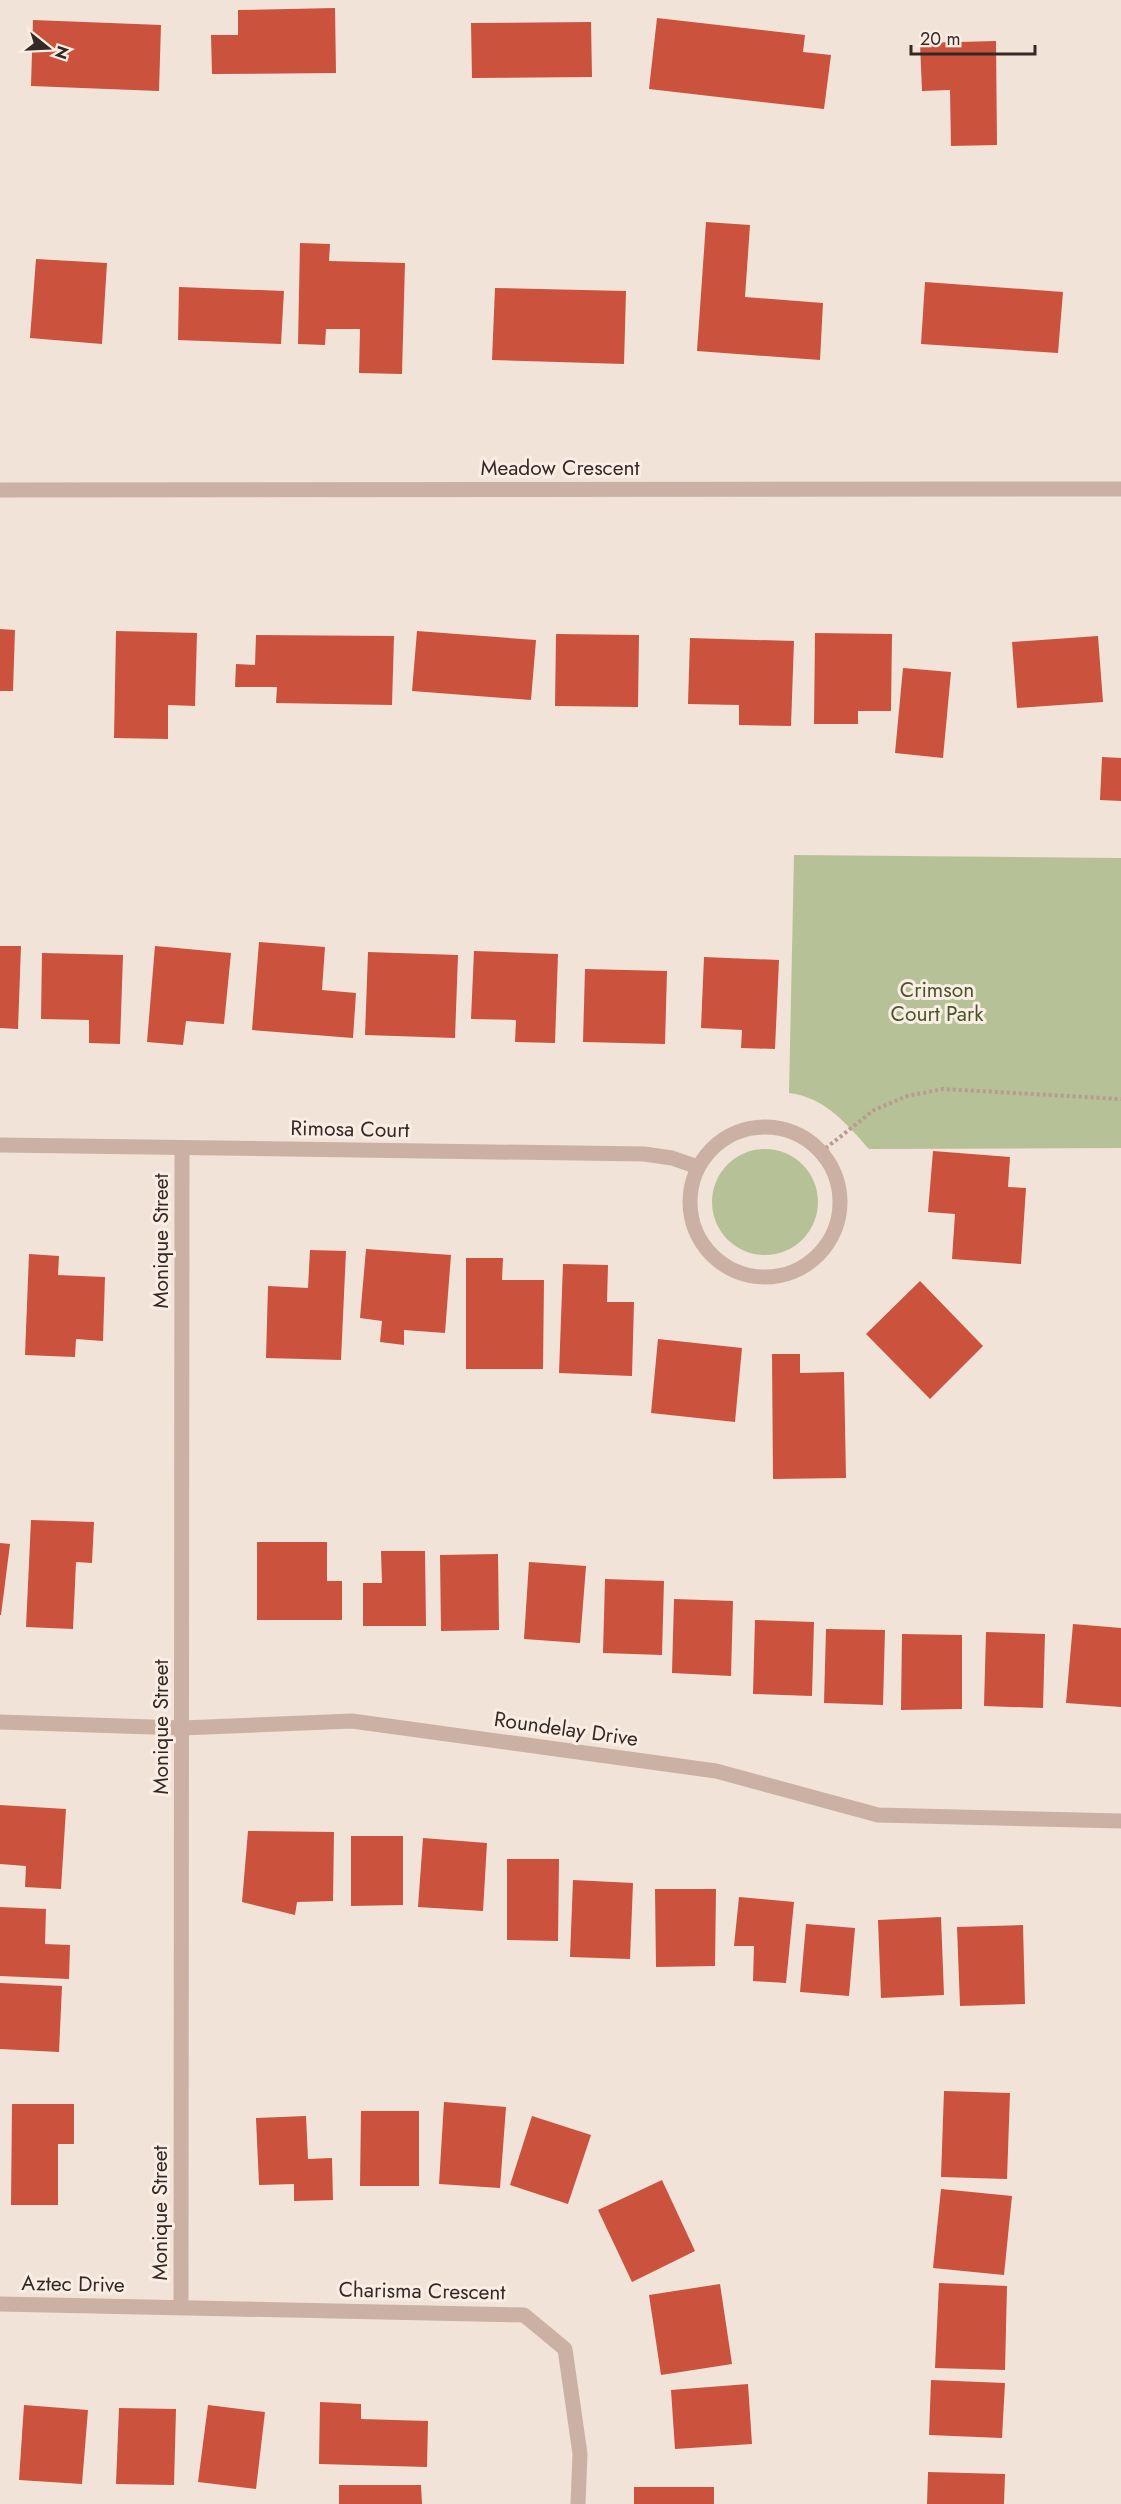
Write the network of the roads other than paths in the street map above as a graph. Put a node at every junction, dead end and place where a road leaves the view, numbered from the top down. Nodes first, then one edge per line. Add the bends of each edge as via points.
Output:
1 (1121, 489) edge
2 (0, 490) edge
3 (0, 1145) edge
4 (182, 1149) junction
5 (698, 1167) junction
6 (0, 1722) edge
7 (182, 1728) junction
8 (1121, 1821) edge
9 (0, 2304) edge
10 (181, 2306) junction
11 (578, 2504) edge

1 - 2 street, Meadow Crescent
3 - 4 street, Rimosa Court
4 - 5 street, Rimosa Court via 644,1154
4 - 7 street, Monique Street
5 - 5 street via 712,1148 732,1134 755,1127 780,1128 802,1136 821,1152 834,1172 839,1196 837,1220 828,1243 811,1261 788,1273 764,1277 731,1268 700,1240 691,1217 691,1192
6 - 7 street, Roundelay Drive
7 - 8 street, Roundelay Drive via 352,1721 716,1771 878,1815
7 - 10 street, Monique Street
9 - 10 street, Aztec Drive
10 - 11 street, Charisma Crescent via 524,2315 565,2349 580,2454

